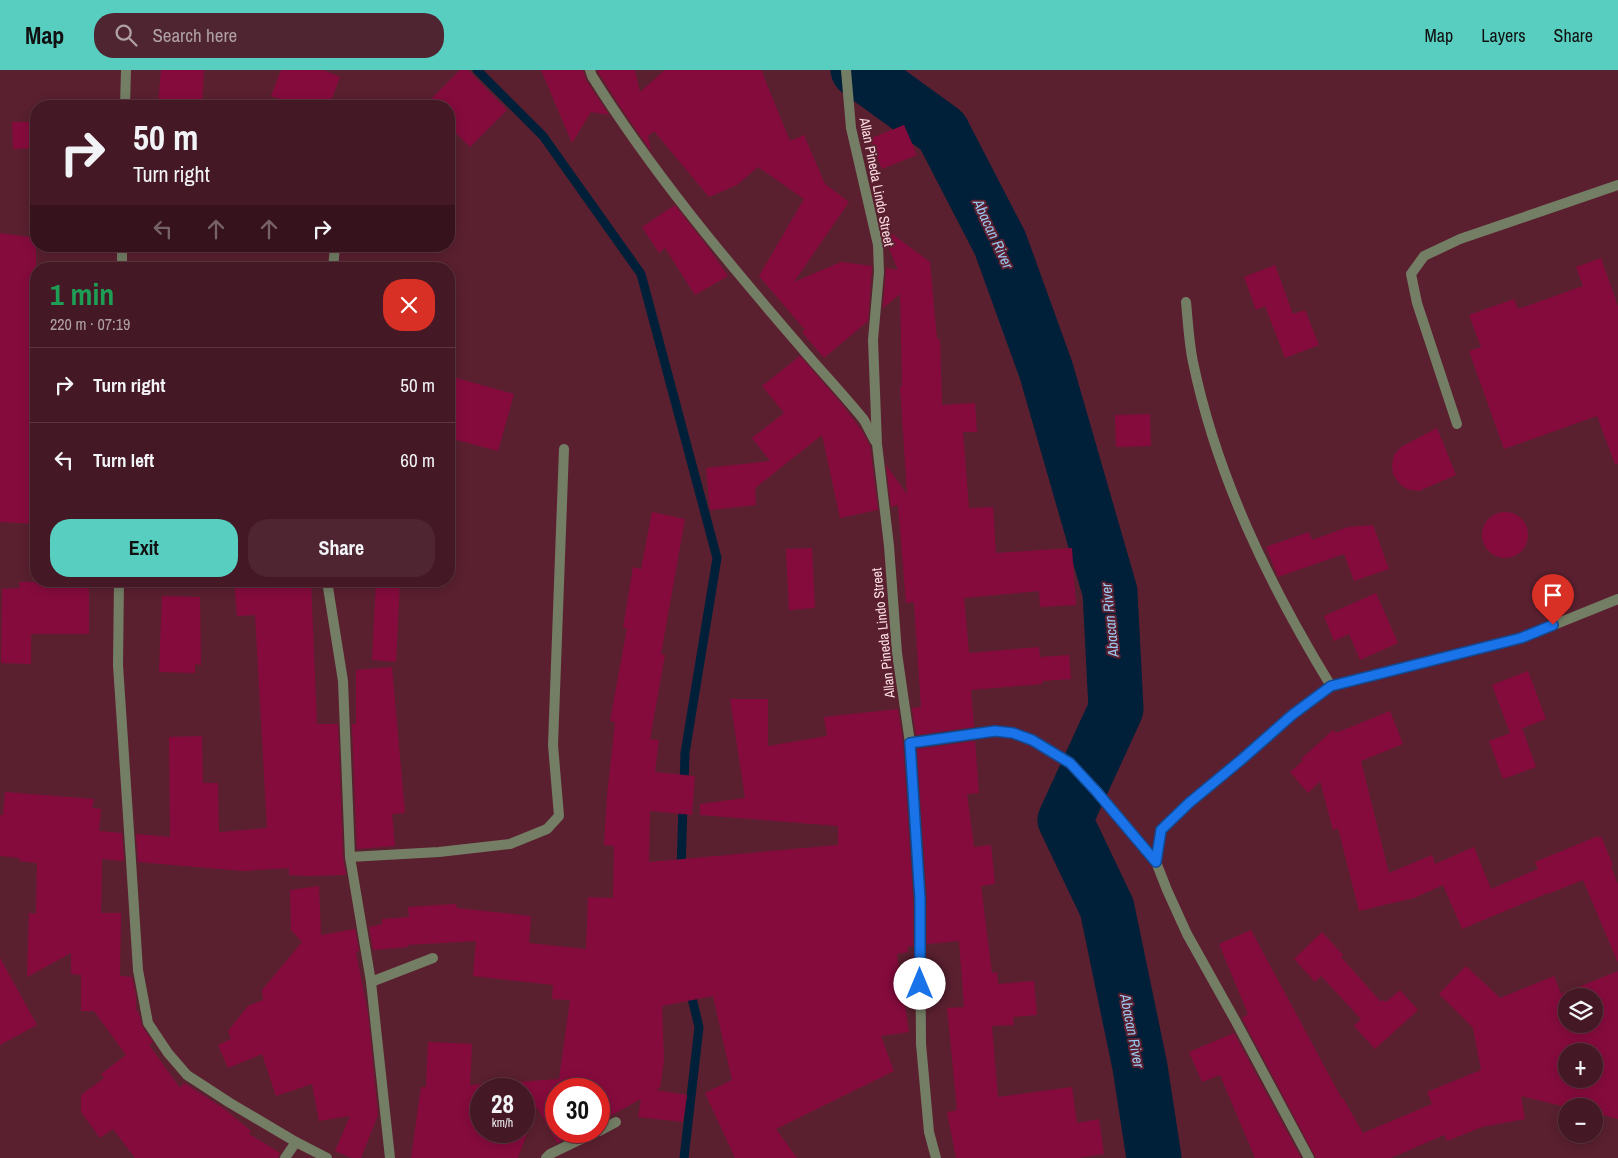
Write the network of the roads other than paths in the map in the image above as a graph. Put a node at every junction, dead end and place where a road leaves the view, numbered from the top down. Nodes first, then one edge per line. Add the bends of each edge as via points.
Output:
1 (126, 70) edge
2 (590, 70) edge
3 (846, 70) edge
4 (125, 100) edge
5 (1618, 185) edge
6 (1186, 302) dead end
7 (1457, 424) dead end
8 (876, 444) junction
9 (564, 449) dead end
10 (119, 587) edge
11 (328, 587) edge
12 (1618, 599) edge
13 (1331, 686) junction
14 (910, 743) junction
15 (350, 857) junction
16 (1156, 862) junction
17 (433, 958) dead end
18 (371, 982) junction
19 (616, 1122) dead end
20 (610, 1125) edge
21 (296, 1142) junction
22 (573, 1143) edge
23 (285, 1158) edge
24 (327, 1158) edge
25 (390, 1158) edge
26 (546, 1158) edge
27 (936, 1158) edge
28 (1309, 1158) edge

1 - 4 street
2 - 8 street via 623,124 677,197 864,420
3 - 8 street, Allan Pineda Lindo Street via 851,128 878,245 873,340
5 - 7 street via 1460,239 1424,256 1411,274 1417,303
6 - 13 street via 1200,390 1238,507 1299,633
8 - 14 street, Allan Pineda Lindo Street via 889,546 897,653
9 - 15 street via 553,745 559,816 547,829 510,844
10 - 21 street via 118,665 131,871 138,970 148,1023 187,1074
11 - 15 street via 343,681
12 - 13 street via 1521,638
13 - 16 street via 1292,715 1161,830
14 - 16 street via 995,731 1032,740 1070,763
14 - 27 street, Allan Pineda Lindo Street via 920,899 922,1073 929,1132
15 - 18 street
16 - 28 street via 1187,934
17 - 18 street
18 - 25 street
19 - 20 street
21 - 23 street
21 - 24 street
22 - 26 street

